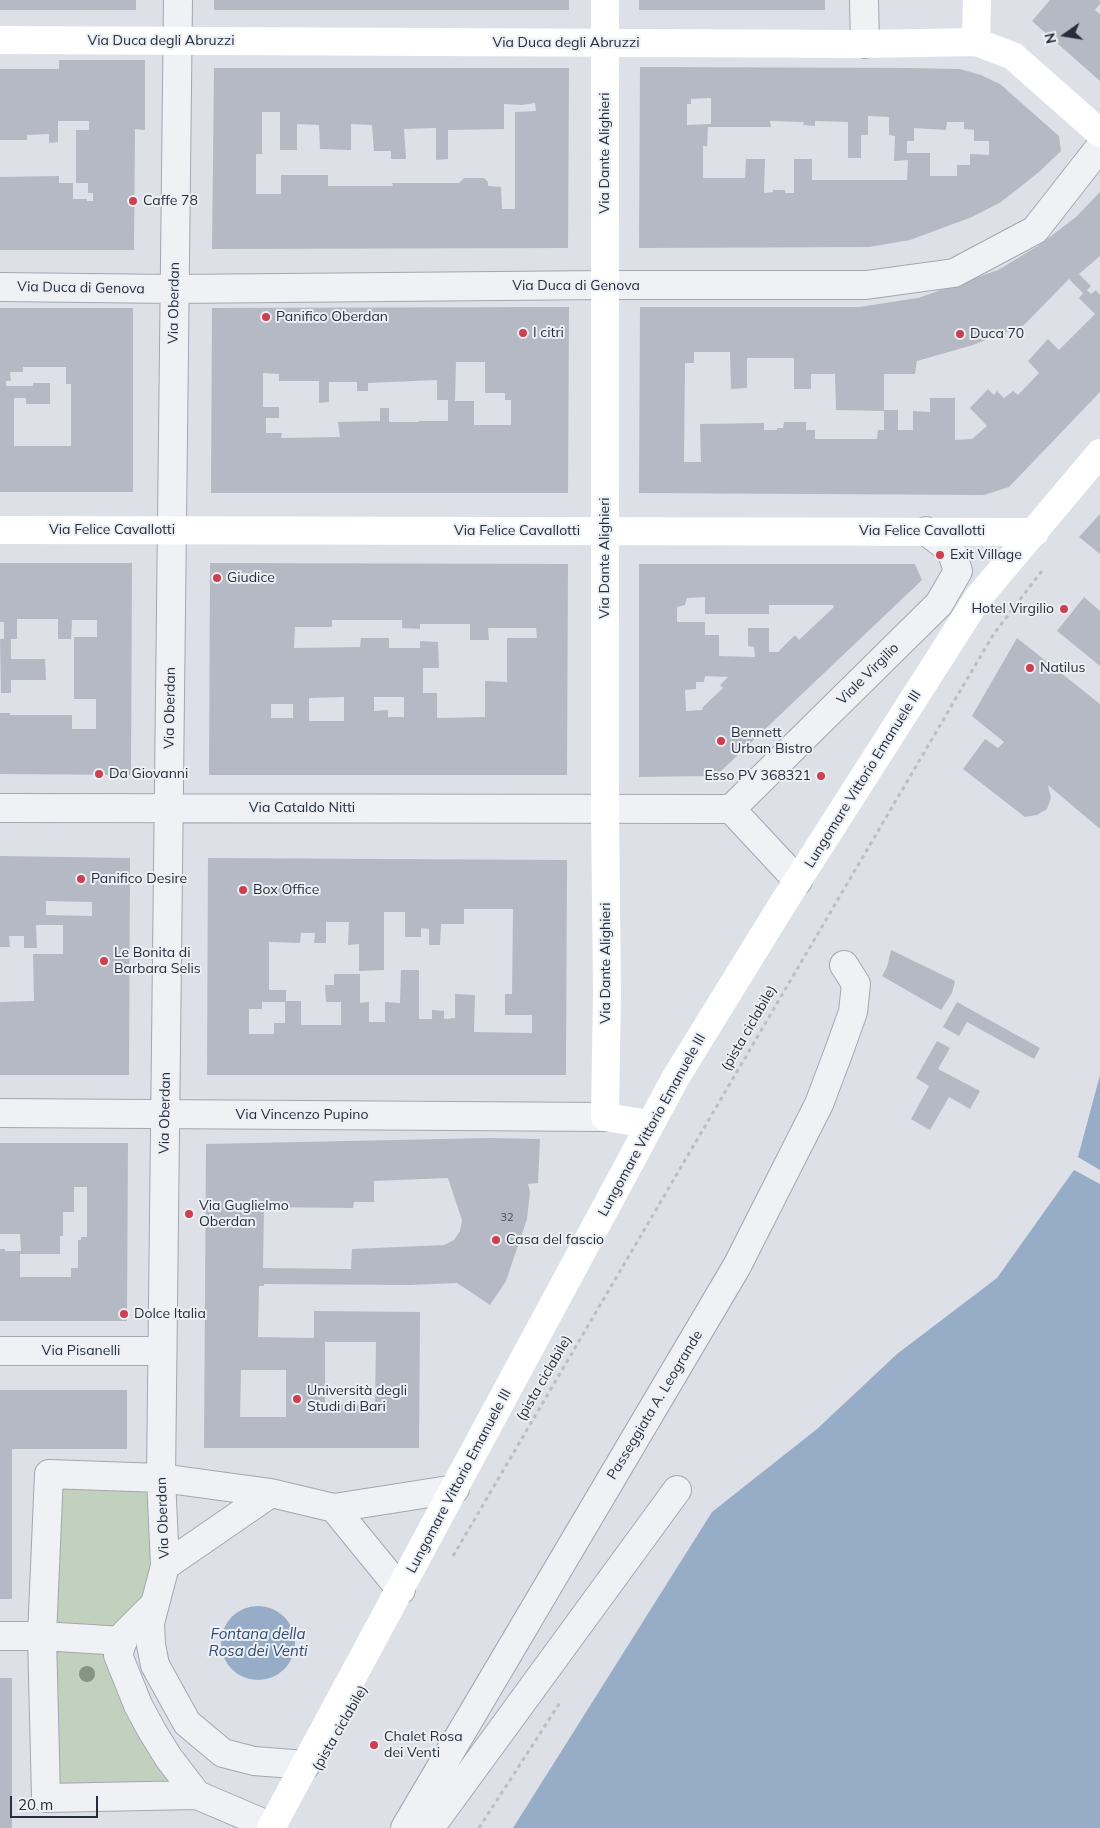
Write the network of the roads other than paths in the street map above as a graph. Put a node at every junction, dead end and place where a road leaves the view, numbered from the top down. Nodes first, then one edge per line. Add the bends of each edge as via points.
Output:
1 (178, 0) edge
2 (605, 0) edge
3 (864, 0) edge
4 (977, 0) edge
5 (0, 40) edge
6 (177, 41) junction
7 (976, 42) junction
8 (605, 43) junction
9 (864, 44) junction
10 (1100, 133) edge
11 (1100, 146) edge
12 (605, 286) junction
13 (0, 288) edge
14 (174, 289) junction
15 (1100, 453) edge
16 (0, 530) edge
17 (172, 531) junction
18 (605, 531) junction
19 (926, 531) junction
20 (1035, 532) junction
21 (0, 808) edge
22 (169, 808) junction
23 (605, 808) junction
24 (732, 809) junction
25 (798, 881) junction
26 (844, 965) dead end
27 (0, 1113) edge
28 (165, 1114) junction
29 (605, 1117) junction
30 (649, 1124) junction
31 (0, 1351) edge
32 (162, 1351) junction
33 (161, 1478) junction
34 (455, 1489) junction
35 (678, 1490) dead end
36 (271, 1493) junction
37 (334, 1508) junction
38 (164, 1566) junction
39 (401, 1590) junction
40 (155, 1604) junction
41 (0, 1636) edge
42 (42, 1636) junction
43 (123, 1641) junction
44 (306, 1765) junction
45 (197, 1795) junction
46 (272, 1828) edge
47 (405, 1828) edge
48 (425, 1828) edge

1 - 6 street, Via Oberdan
2 - 8 street, Via Dante Alighieri
3 - 9 street
4 - 7 street
5 - 6 street, Via Duca degli Abruzzi
6 - 8 street, Via Duca degli Abruzzi
6 - 14 street, Via Oberdan
7 - 9 street, Via Duca degli Abruzzi
7 - 10 street, Via Duca degli Abruzzi via 1013,56
8 - 9 street, Via Duca degli Abruzzi
8 - 12 street, Via Dante Alighieri
11 - 12 street, Via Duca di Genova via 1035,230 954,273 866,286
12 - 14 street, Via Duca di Genova
12 - 18 street, Via Dante Alighieri
13 - 14 street, Via Duca di Genova
14 - 17 street, Via Oberdan
15 - 20 street
16 - 17 street, Via Felice Cavallotti
17 - 18 street, Via Felice Cavallotti
17 - 22 street, Via Oberdan
18 - 19 street, Via Felice Cavallotti
18 - 23 street, Via Dante Alighieri
19 - 20 street, Via Felice Cavallotti
19 - 24 street, Viale Virgilio via 951,550 958,571 939,604
20 - 25 street, Lungomare Vittorio Emanuele III via 978,598
21 - 22 street, Via Cataldo Nitti
22 - 23 street, Via Cataldo Nitti
22 - 28 street, Via Oberdan
23 - 24 street, Via Cataldo Nitti
23 - 29 street, Via Dante Alighieri
24 - 25 street
25 - 30 street, Lungomare Vittorio Emanuele III
26 - 47 street, Passeggiata A. Leogrande via 856,984 853,1012 819,1104 737,1266
27 - 28 street, Via Vincenzo Pupino
28 - 29 street, Via Vincenzo Pupino
28 - 32 street, Via Oberdan
29 - 30 street
30 - 34 street, Lungomare Vittorio Emanuele III
31 - 32 street, Via Pisanelli
32 - 33 street, Via Oberdan
33 - 36 street
33 - 38 street, Via Oberdan
33 - 42 street via 49,1474
34 - 37 street
34 - 39 street, Lungomare Vittorio Emanuele III
35 - 48 street via 438,1818
36 - 37 street
36 - 38 street
37 - 39 street
38 - 40 street, Via Oberdan
39 - 44 street, Lungomare Vittorio Emanuele III
40 - 43 street via 125,1634
40 - 44 street, Via Oberdan via 150,1624 155,1664 187,1723 223,1753 254,1761
41 - 42 street
42 - 43 street
42 - 45 street via 46,1798
43 - 45 street via 118,1655 138,1705 168,1757
44 - 46 street, Lungomare Vittorio Emanuele III
45 - 46 street

